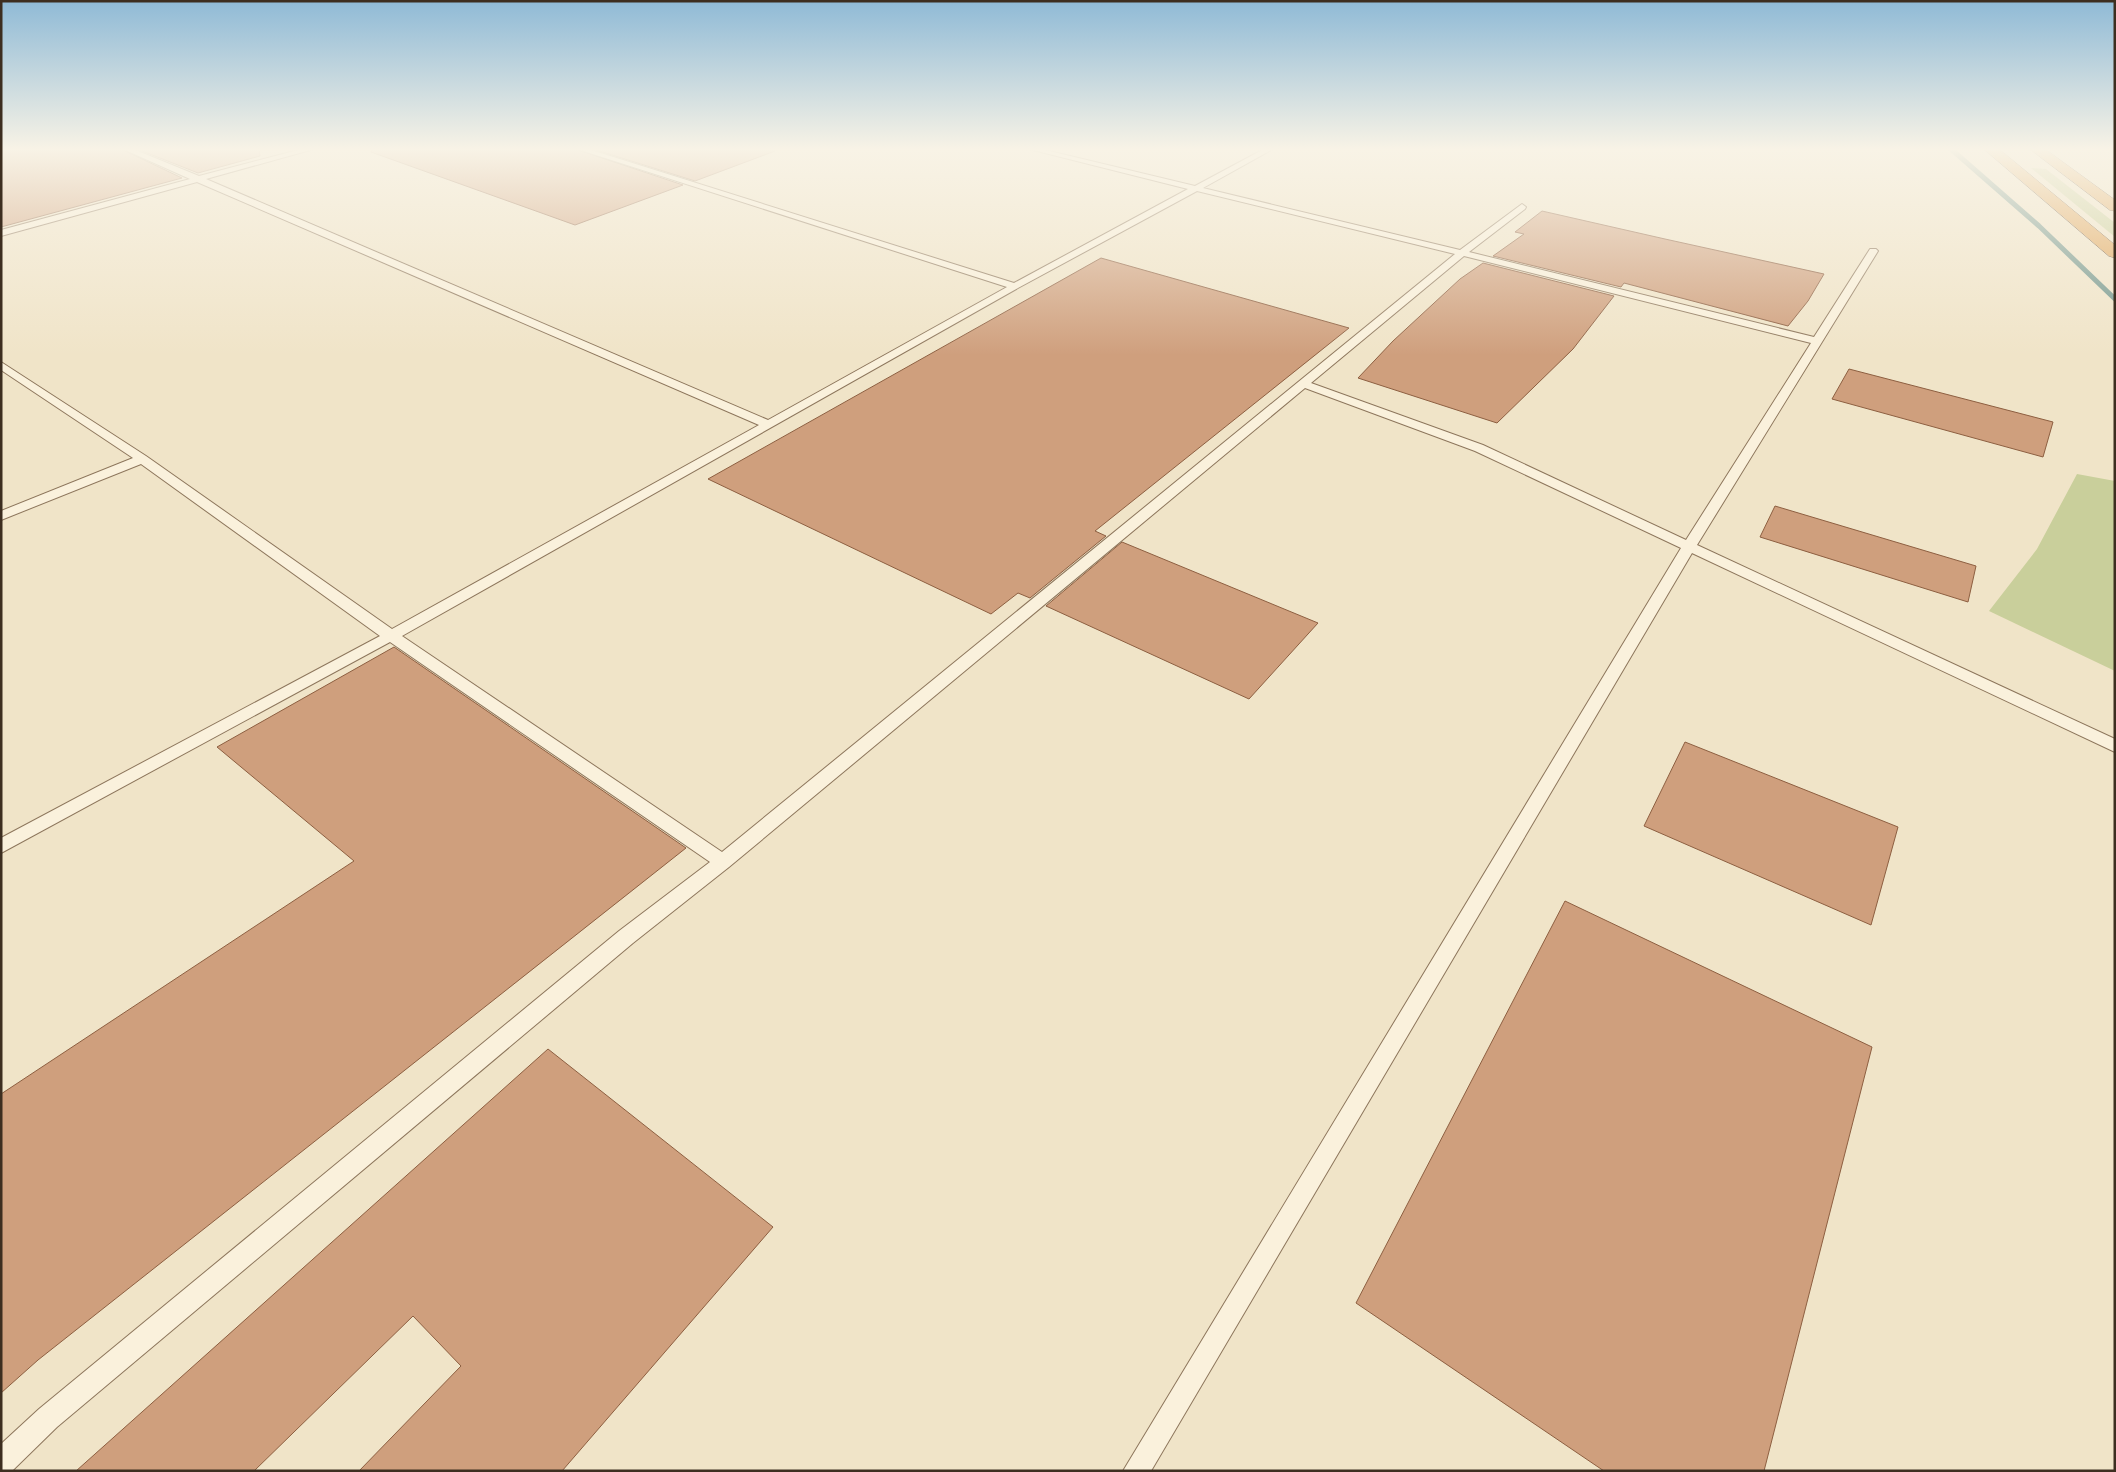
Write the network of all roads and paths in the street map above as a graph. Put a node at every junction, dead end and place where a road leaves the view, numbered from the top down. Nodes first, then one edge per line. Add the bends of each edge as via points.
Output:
1 (57, 218) edge
2 (288, 218) edge
3 (799, 218) edge
4 (1143, 218) edge
5 (1314, 218) edge
6 (1508, 218) edge
7 (2073, 218) edge
8 (1, 233) edge
9 (1873, 251) dead end
10 (2115, 253) edge
11 (1462, 254) junction
12 (1015, 286) junction
13 (1817, 341) junction
14 (1, 366) edge
15 (1306, 384) junction
16 (768, 424) junction
17 (142, 459) junction
18 (1, 516) edge
19 (1689, 546) junction
20 (391, 636) junction
21 (2115, 746) edge
22 (1, 846) edge
23 (723, 862) junction
24 (1, 1463) edge
25 (1136, 1471) edge

1 - 8 lane
2 - 16 lane
3 - 12 lane
4 - 12 lane
5 - 11 lane
6 - 11 lane
7 - 10 highway
9 - 13 lane
11 - 13 lane
11 - 15 lane
12 - 16 lane
13 - 19 lane
14 - 17 lane
15 - 19 lane via 1479,448
15 - 23 lane
16 - 20 lane
17 - 18 lane
17 - 20 lane
19 - 21 lane
19 - 25 lane
20 - 22 lane
20 - 23 lane
23 - 24 lane via 626,937 56,1411

